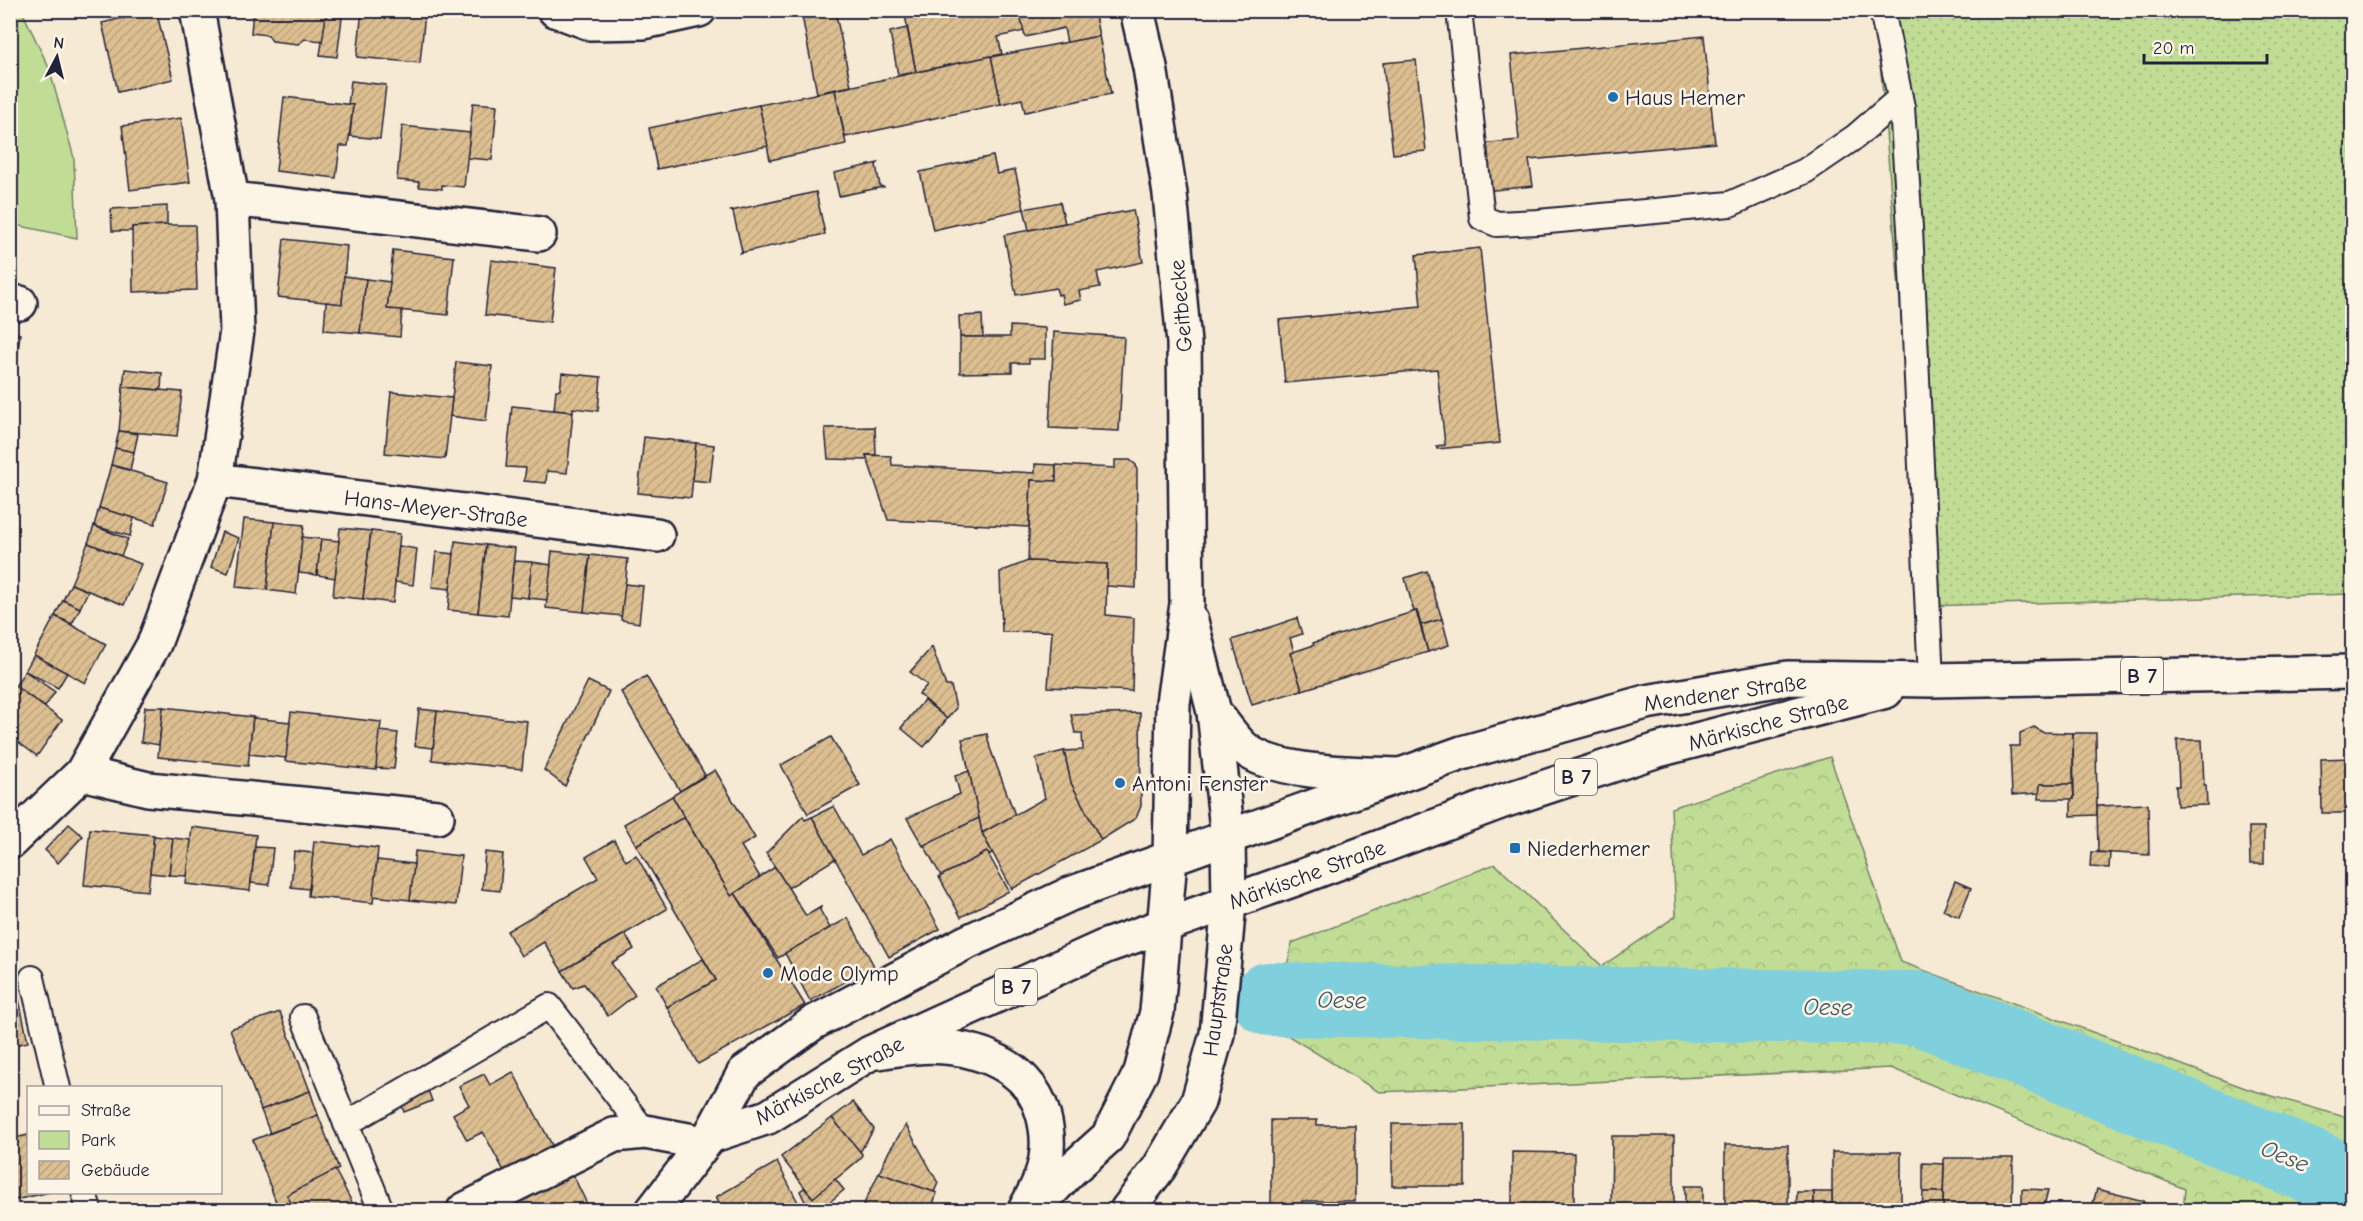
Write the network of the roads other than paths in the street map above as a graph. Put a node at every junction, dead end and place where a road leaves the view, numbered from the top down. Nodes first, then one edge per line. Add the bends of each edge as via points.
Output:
1 (197, 10) edge
2 (555, 10) edge
3 (699, 10) edge
4 (1137, 10) edge
5 (1459, 10) edge
6 (1882, 10) edge
7 (592, 16) edge
8 (1900, 98) junction
9 (232, 199) junction
10 (539, 234) dead end
11 (215, 480) junction
12 (657, 535) dead end
13 (1187, 604) junction
14 (2352, 672) edge
15 (1931, 681) junction
16 (1214, 712) junction
17 (82, 773) junction
18 (1399, 775) junction
19 (437, 817) dead end
20 (1228, 838) junction
21 (10, 842) edge
22 (1170, 859) junction
23 (1229, 903) junction
24 (1165, 925) junction
25 (32, 978) dead end
26 (303, 1017) dead end
27 (870, 1053) junction
28 (58, 1086) edge
29 (346, 1124) junction
30 (645, 1132) junction
31 (707, 1139) junction
32 (85, 1194) edge
33 (89, 1210) edge
34 (381, 1210) edge
35 (464, 1210) edge
36 (653, 1210) edge
37 (1025, 1210) edge
38 (1033, 1210) edge
39 (1127, 1210) edge

1 - 9 street
2 - 7 street
3 - 7 street via 644,22
4 - 13 street, Geitbecke via 1170,194 1184,344
5 - 8 lane via 1482,218 1497,224 1730,204 1805,171 1855,137
6 - 8 lane
8 - 15 lane via 1910,228
9 - 10 street
9 - 11 street via 237,331
11 - 12 street, Hans-Meyer-Straße
11 - 17 street via 154,644
13 - 16 street, Geitbecke
13 - 22 street, Geitbecke via 1173,703
14 - 15 street, Mendener Straße / B 7
15 - 18 street, Mendener Straße / B 7 via 1788,678 1646,702 1462,753
15 - 23 street, Märkische Straße / B 7 via 1658,750 1503,801
16 - 18 street via 1245,749 1264,760 1288,767
16 - 20 street, Geitbecke
17 - 19 street via 148,789
17 - 21 street
18 - 20 street, Mendener Straße / B 7
20 - 22 street, Märkische Straße / B 7
20 - 23 street, Hauptstraße
22 - 24 street
22 - 31 street, Märkische Straße / B 7 via 1070,894 963,944 813,1023 744,1073
23 - 24 street, Märkische Straße / B 7
23 - 39 street, Hauptstraße via 1217,1034 1198,1102 1159,1168
24 - 27 street, Märkische Straße / B 7 via 1084,955
24 - 38 street via 1157,1012 1141,1072 1108,1137
25 - 28 lane
26 - 29 lane
27 - 31 street, Märkische Straße / B 7 via 768,1117
27 - 37 street via 916,1047 953,1048 988,1057 1013,1069 1030,1085 1041,1104 1048,1152 1041,1178
29 - 30 lane via 549,1006
29 - 34 lane
30 - 31 street
30 - 35 street via 614,1135
31 - 36 street, Märkische Straße / B 7
32 - 33 lane

